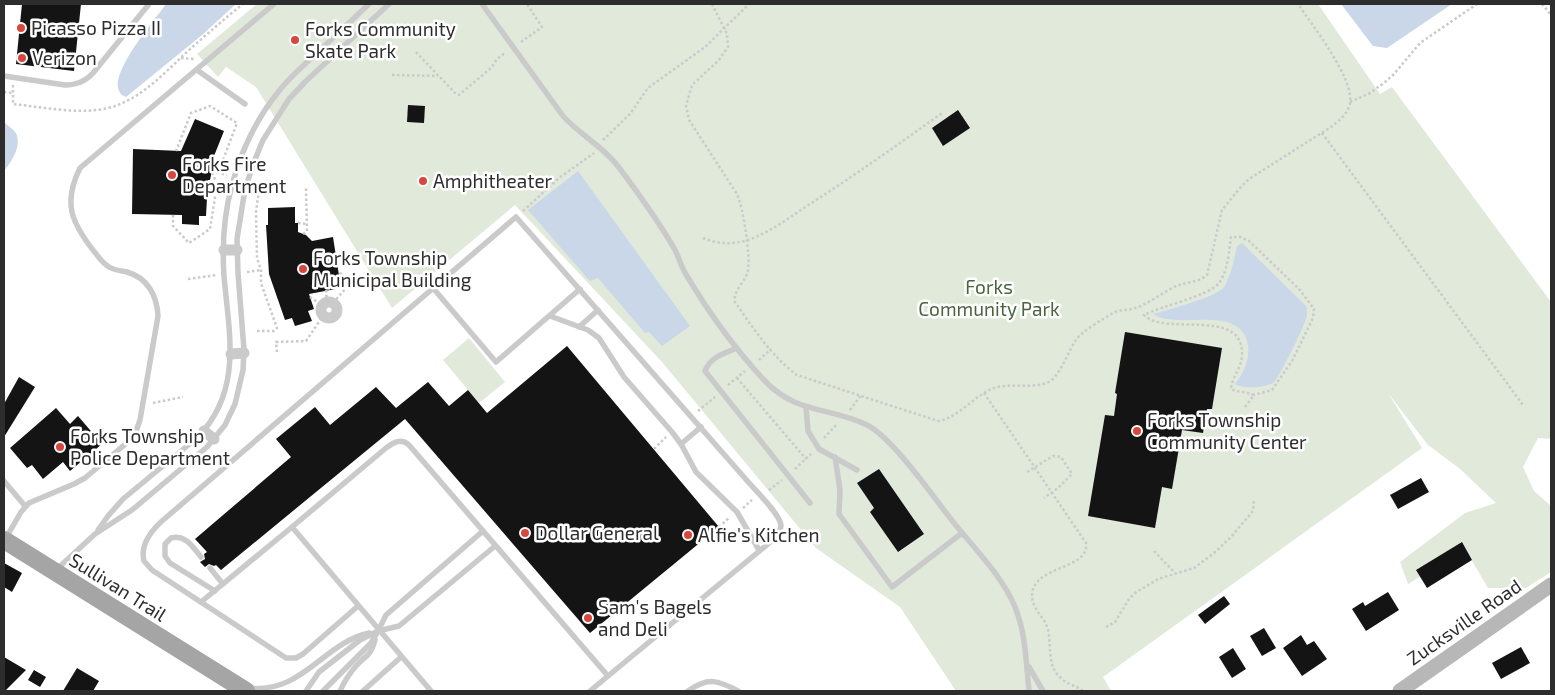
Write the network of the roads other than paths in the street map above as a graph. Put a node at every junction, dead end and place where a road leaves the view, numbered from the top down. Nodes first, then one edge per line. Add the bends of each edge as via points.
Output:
1 (149, 4) edge
2 (274, 4) edge
3 (369, 4) edge
4 (389, 4) edge
5 (482, 4) edge
6 (197, 70) junction
7 (4, 76) edge
8 (245, 104) dead end
9 (224, 250) junction
10 (237, 250) junction
11 (433, 288) junction
12 (580, 289) junction
13 (598, 310) junction
14 (550, 316) junction
15 (579, 327) junction
16 (737, 348) junction
17 (244, 353) junction
18 (231, 354) junction
19 (806, 408) junction
20 (701, 427) junction
21 (204, 431) junction
22 (214, 439) junction
23 (681, 444) junction
24 (835, 457) junction
25 (857, 470) dead end
26 (4, 480) edge
27 (810, 502) dead end
28 (25, 506) junction
29 (292, 527) junction
30 (483, 531) junction
31 (962, 533) junction
32 (96, 534) junction
33 (4, 541) edge
34 (495, 546) junction
35 (759, 550) junction
36 (201, 557) dead end
37 (210, 568) dead end
38 (54, 572) junction
39 (223, 584) junction
40 (1551, 586) edge
41 (215, 591) junction
42 (201, 602) junction
43 (358, 606) junction
44 (378, 631) junction
45 (401, 657) junction
46 (1026, 660) junction
47 (608, 676) junction
48 (241, 688) edge
49 (306, 691) edge
50 (323, 691) edge
51 (340, 691) edge
52 (362, 691) edge
53 (430, 691) edge
54 (590, 691) edge
55 (688, 691) edge
56 (738, 691) edge
57 (1029, 691) edge
58 (1043, 691) edge
59 (1400, 691) edge

1 - 7 lane via 82,82 65,85
2 - 6 lane
3 - 9 lane via 279,90 251,134 229,201
4 - 10 lane via 306,81 276,118 263,140 245,188
5 - 16 lane via 563,116 616,164 674,247 687,276
6 - 8 lane
6 - 28 lane via 85,162 76,175 70,200 73,218 81,235 108,266 143,280 156,299 158,316 138,427 112,456 81,480
9 - 10 street
9 - 18 lane
10 - 17 lane
11 - 12 lane via 516,217
11 - 14 lane via 496,362
11 - 42 lane via 154,528 144,546 146,565
12 - 13 lane
12 - 14 lane
13 - 15 lane
13 - 20 lane
14 - 15 lane
15 - 23 lane via 599,338 621,373
16 - 19 lane via 771,387
16 - 27 lane via 707,364 705,371
17 - 18 street
17 - 22 lane via 242,379 235,404
18 - 21 lane via 222,400
19 - 24 lane via 808,431 819,449
19 - 31 lane via 855,421 878,432
20 - 23 lane
20 - 35 lane via 781,524 774,539
21 - 22 street
21 - 32 lane via 123,499
22 - 32 lane via 132,510
23 - 35 lane via 696,472 737,512
24 - 25 lane
24 - 31 lane via 840,490 839,514 892,587
26 - 28 lane
28 - 33 lane
29 - 30 lane via 386,448 402,440
29 - 39 lane
29 - 43 lane
30 - 34 lane
30 - 44 lane via 386,615
31 - 46 lane via 1011,599 1019,618
32 - 38 lane
33 - 38 main road, Sullivan Trail
34 - 44 lane via 399,626
34 - 47 lane
35 - 47 lane
36 - 41 lane via 181,537 171,538 166,544 165,556 170,562
37 - 39 lane
38 - 48 main road, Sullivan Trail
39 - 41 lane
40 - 59 street, Zucksville Road
41 - 42 lane
42 - 43 lane via 289,658 303,654
43 - 44 lane
44 - 45 lane
44 - 48 lane via 355,636 285,684 265,690
44 - 49 lane via 330,663
44 - 50 lane via 371,643
44 - 51 lane via 372,652 356,665
45 - 52 lane
45 - 53 lane
46 - 57 lane
46 - 58 lane
47 - 54 lane
55 - 56 lane via 713,680

